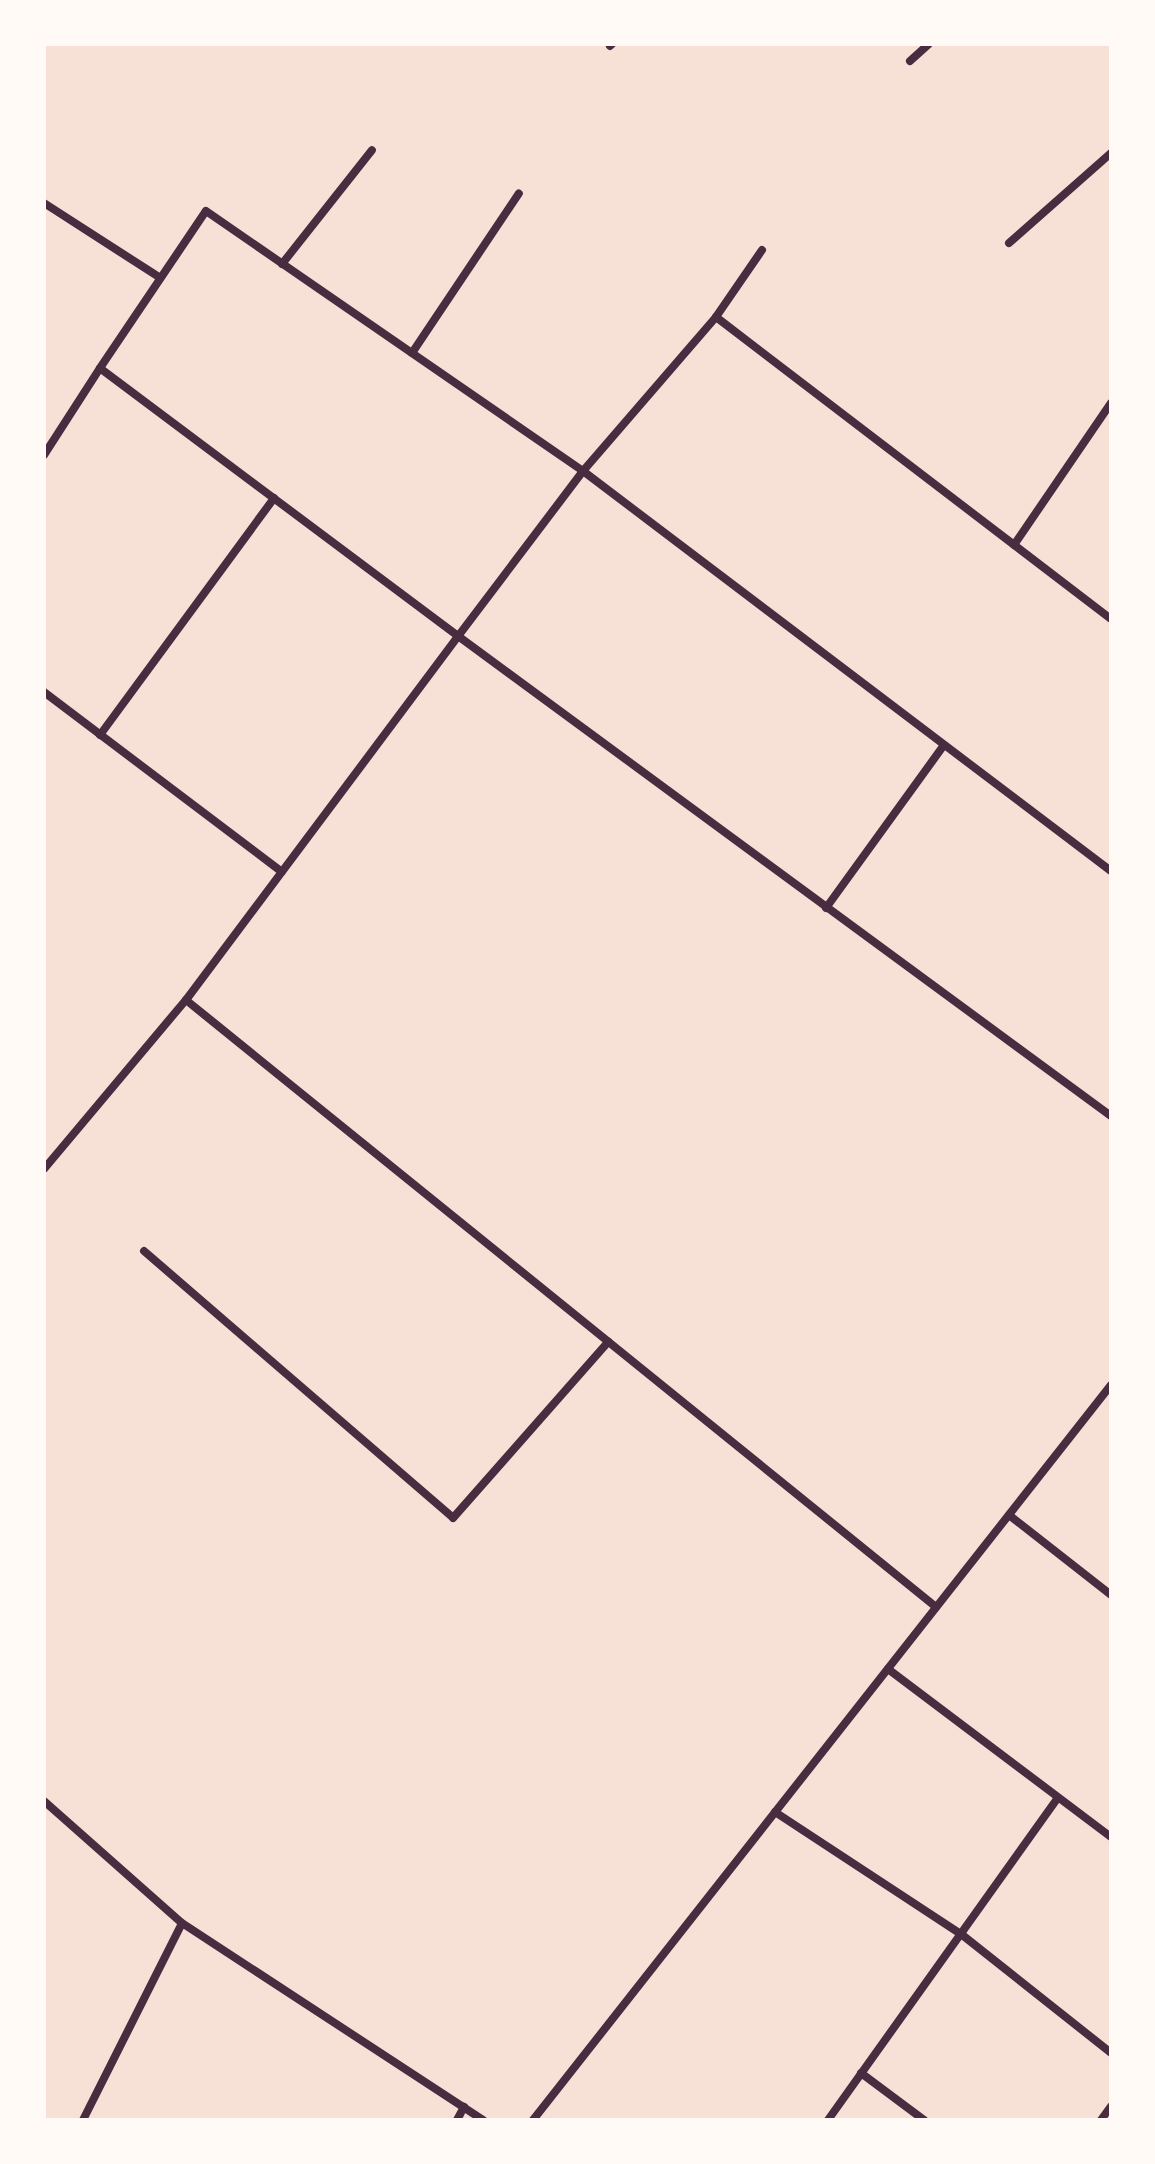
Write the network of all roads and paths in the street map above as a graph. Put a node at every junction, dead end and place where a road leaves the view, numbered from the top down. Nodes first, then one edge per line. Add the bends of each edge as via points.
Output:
1 (929, 44) edge
2 (910, 61) dead end
3 (372, 150) dead end
4 (1111, 153) edge
5 (519, 193) dead end
6 (44, 203) edge
7 (1009, 243) dead end
8 (762, 250) dead end
9 (282, 264) junction
10 (159, 277) junction
11 (716, 317) junction
12 (412, 353) junction
13 (100, 368) junction
14 (1111, 403) edge
15 (44, 455) edge
16 (583, 471) junction
17 (274, 498) junction
18 (1014, 545) junction
19 (1111, 619) edge
20 (458, 636) junction
21 (44, 692) edge
22 (100, 735) junction
23 (944, 745) junction
24 (1111, 871) edge
25 (282, 872) junction
26 (826, 908) junction
27 (186, 1000) junction
28 (1111, 1116) edge
29 (44, 1169) edge
30 (144, 1251) dead end
31 (608, 1342) junction
32 (1111, 1385) edge
33 (1009, 1515) junction
34 (1111, 1595) edge
35 (936, 1607) junction
36 (888, 1669) junction
37 (1057, 1799) junction
38 (44, 1801) edge
39 (775, 1812) junction
40 (1111, 1837) edge
41 (182, 1923) junction
42 (961, 1934) junction
43 (1111, 2053) edge
44 (861, 2073) junction
45 (1111, 2106) edge
46 (464, 2107) junction
47 (83, 2120) edge
48 (457, 2120) edge
49 (483, 2120) edge
50 (533, 2120) edge
51 (828, 2120) edge
52 (924, 2120) edge
53 (1101, 2120) edge

1 - 2 street
3 - 9 street
4 - 7 street
5 - 12 street
6 - 10 street
8 - 11 street
9 - 10 street via 206,211
9 - 12 street
10 - 13 street
11 - 16 street
11 - 18 street
12 - 16 street
13 - 15 street
13 - 17 street
14 - 18 street
16 - 20 street
16 - 23 street
17 - 20 street
17 - 22 street
18 - 19 street
20 - 25 street
20 - 26 street
21 - 22 street
22 - 25 street
23 - 24 street
23 - 26 street
25 - 27 street
26 - 28 street
27 - 29 street
27 - 31 street
30 - 31 street via 453,1518
31 - 35 street
32 - 33 street
33 - 34 street
33 - 35 street
35 - 36 street
36 - 37 street
36 - 39 street
37 - 40 street
37 - 42 street
38 - 41 street
39 - 42 street
39 - 50 street
41 - 46 street
41 - 47 street
42 - 43 street
42 - 44 street
44 - 51 street
44 - 52 street
45 - 53 street
46 - 48 street
46 - 49 street

